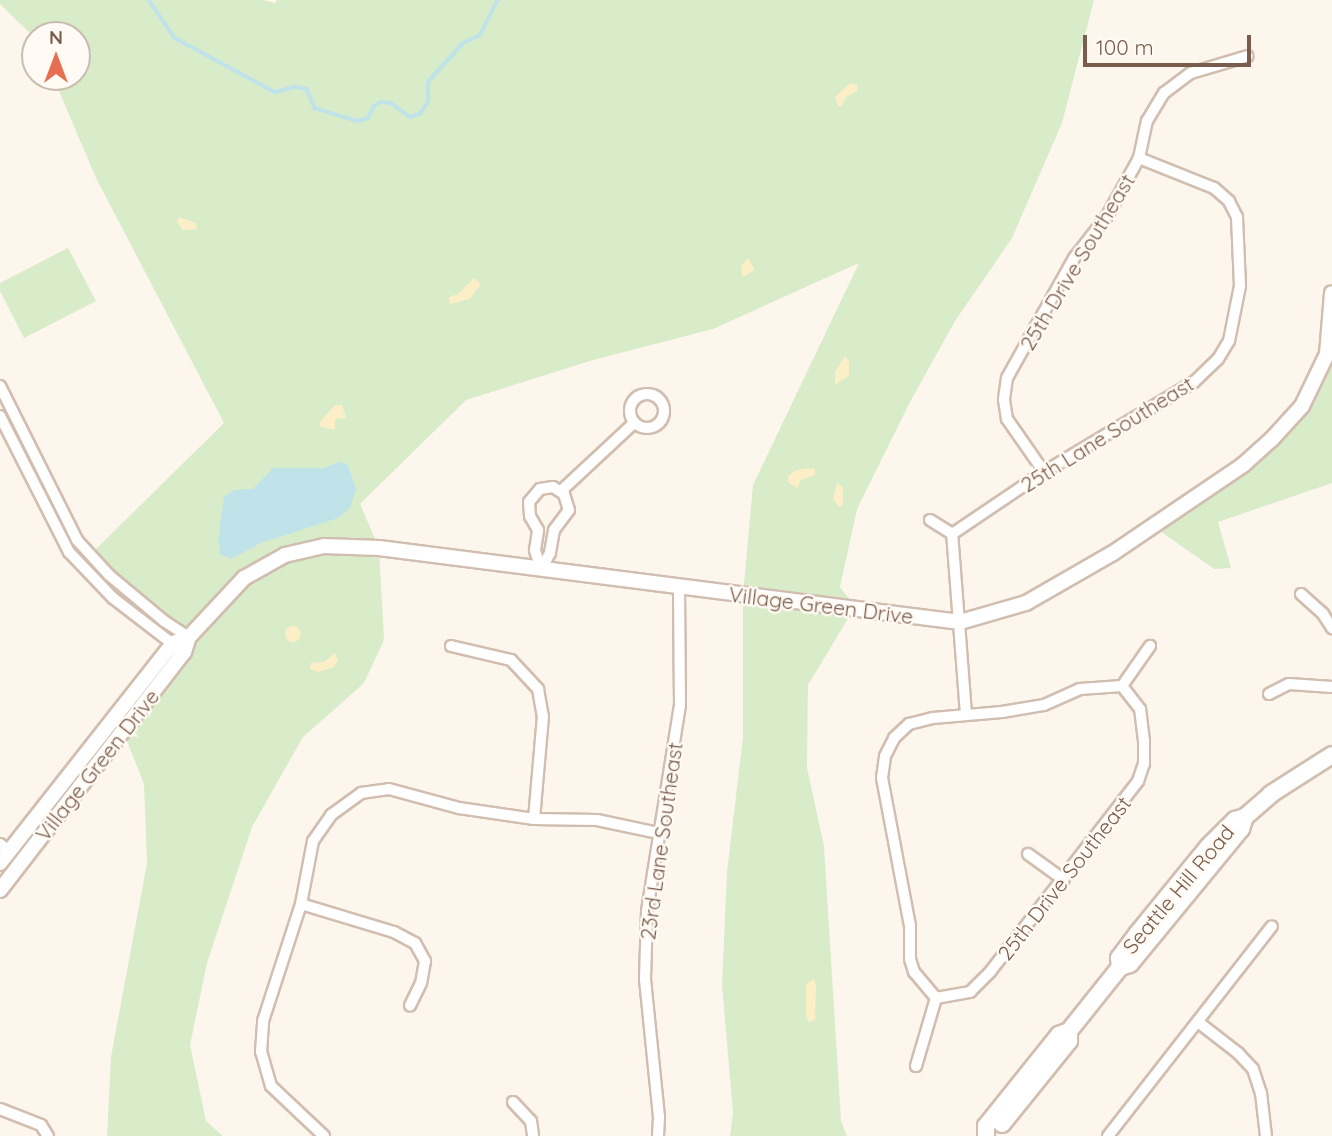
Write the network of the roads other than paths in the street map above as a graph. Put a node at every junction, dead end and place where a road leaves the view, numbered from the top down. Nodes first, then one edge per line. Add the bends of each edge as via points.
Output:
1 (1248, 56) dead end
2 (1139, 158) junction
3 (1332, 293) edge
4 (0, 386) edge
5 (0, 416) edge
6 (634, 423) dead end
7 (1044, 472) junction
8 (561, 491) junction
9 (930, 520) dead end
10 (952, 534) junction
11 (541, 569) junction
12 (679, 587) junction
13 (1301, 594) dead end
14 (960, 622) junction
15 (1332, 628) edge
16 (189, 637) junction
17 (451, 646) dead end
18 (1150, 646) dead end
19 (178, 648) junction
20 (1122, 686) junction
21 (1332, 687) edge
22 (1269, 694) dead end
23 (966, 714) junction
24 (1332, 746) edge
25 (1332, 755) edge
26 (534, 819) junction
27 (658, 833) junction
28 (5, 847) edge
29 (1028, 854) dead end
30 (0, 863) edge
31 (1064, 880) junction
32 (0, 890) edge
33 (300, 904) junction
34 (1272, 926) dead end
35 (936, 998) junction
36 (410, 1006) dead end
37 (1198, 1022) junction
38 (916, 1066) dead end
39 (513, 1102) dead end
40 (0, 1109) edge
41 (48, 1136) edge
42 (324, 1136) edge
43 (533, 1136) edge
44 (658, 1136) edge
45 (986, 1136) edge
46 (1108, 1136) edge
47 (1266, 1136) edge

1 - 2 street, 25th Drive Southeast via 1191,73 1164,93 1147,121
2 - 7 street, 25th Drive Southeast via 1107,216 1074,258 1007,378 1007,419
2 - 7 street, 25th Lane Southeast via 1214,188 1229,201 1237,217 1240,285 1229,341 1194,382
3 - 14 street, Village Green Drive via 1327,354 1302,406 1243,465 1102,559 1026,603
4 - 16 street via 77,540 109,575
5 - 19 street via 69,552 113,597
6 - 8 street
7 - 10 street, 25th Lane Southeast
8 - 11 street via 568,501 568,514 554,530
8 - 11 street via 544,487 529,502 528,511 538,530 535,550
9 - 10 street
10 - 14 street
11 - 12 street, Village Green Drive
11 - 16 street, Village Green Drive via 379,548 324,546 285,555 244,578
12 - 14 street, Village Green Drive
12 - 27 street, 23rd Lane Southeast via 680,705
13 - 15 street
14 - 23 street
16 - 19 street, Village Green Drive
17 - 26 street via 511,660 538,689 543,716
18 - 20 street
19 - 28 street, Village Green Drive
19 - 32 street, Village Green Drive
20 - 23 street via 1080,689 1044,705
20 - 31 street, 25th Drive Southeast via 1139,709 1144,764 1128,798
21 - 22 street via 1289,684
23 - 35 street via 909,724 894,738 882,778 910,926 910,959 914,972
24 - 25 street
25 - 45 main road, Seattle Hill Road via 1271,794 1245,817 1241,829 1130,964 1120,967 1069,1031 1059,1035 986,1126
26 - 27 street via 597,820
26 - 33 street via 459,808 389,789 361,793 331,815 313,841
27 - 44 street, 23rd Lane Southeast via 647,911 645,979
28 - 30 street, Village Green Drive
29 - 31 street
31 - 35 street, 25th Drive Southeast via 970,992
33 - 36 street via 394,932 415,943 425,961
33 - 42 street via 263,1021 261,1052 271,1086
34 - 37 street
35 - 38 street
37 - 46 street
37 - 47 street via 1253,1069
39 - 43 street via 531,1121
40 - 41 street via 41,1125

